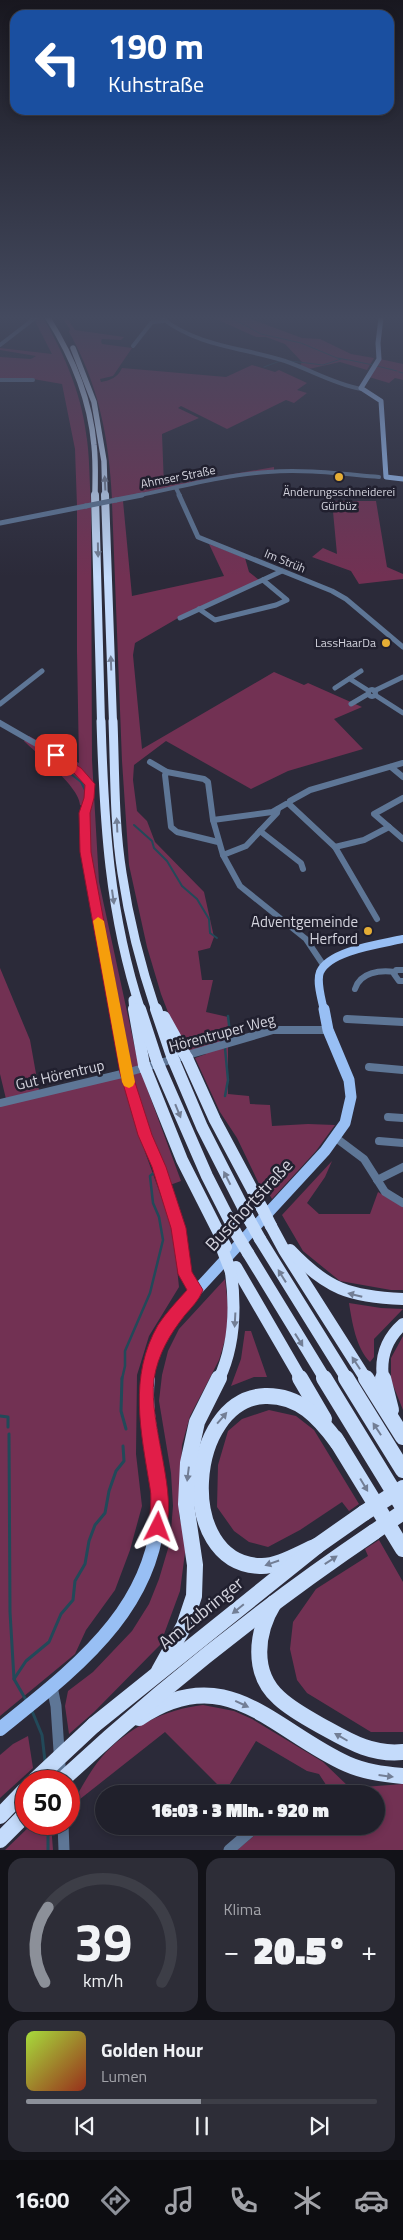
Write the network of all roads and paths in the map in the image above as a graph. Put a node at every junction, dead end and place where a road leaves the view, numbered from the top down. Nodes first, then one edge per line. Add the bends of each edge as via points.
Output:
1 (86, 404) edge
2 (94, 404) edge
3 (381, 404) edge
4 (386, 477) junction
5 (403, 479) edge
6 (176, 488) junction
7 (0, 523) edge
8 (282, 571) junction
9 (262, 580) junction
10 (199, 609) junction
11 (180, 618) dead end
12 (403, 647) edge
13 (42, 671) dead end
14 (361, 671) dead end
15 (403, 677) edge
16 (350, 679) junction
17 (335, 688) dead end
18 (372, 693) junction
19 (0, 704) edge
20 (351, 704) dead end
21 (403, 713) edge
22 (0, 723) edge
23 (150, 762) dead end
24 (403, 763) edge
25 (391, 767) junction
26 (167, 772) junction
27 (403, 777) edge
28 (403, 798) edge
29 (288, 803) junction
30 (278, 809) junction
31 (213, 820) junction
32 (390, 827) junction
33 (260, 831) junction
34 (403, 839) edge
35 (218, 842) junction
36 (335, 847) junction
37 (223, 855) junction
38 (303, 869) dead end
39 (378, 919) dead end
40 (403, 939) edge
41 (324, 966) junction
42 (403, 970) edge
43 (394, 972) junction
44 (403, 981) edge
45 (132, 982) junction
46 (355, 989) dead end
47 (150, 993) junction
48 (347, 1018) dead end
49 (403, 1022) edge
50 (328, 1030) junction
51 (369, 1067) dead end
52 (403, 1070) edge
53 (126, 1073) junction
54 (0, 1103) edge
55 (388, 1117) dead end
56 (403, 1118) edge
57 (336, 1138) junction
58 (379, 1141) dead end
59 (403, 1143) edge
60 (403, 1167) edge
61 (377, 1180) junction
62 (403, 1203) edge
63 (271, 1226) junction
64 (233, 1269) junction
65 (196, 1290) junction
66 (403, 1298) edge
67 (403, 1324) edge
68 (402, 1435) edge
69 (338, 1443) junction
70 (403, 1470) edge
71 (403, 1488) edge
72 (403, 1507) edge
73 (403, 1512) edge
74 (317, 1546) junction
75 (403, 1549) edge
76 (277, 1598) junction
77 (160, 1672) junction
78 (52, 1686) junction
79 (36, 1699) joint
80 (19, 1713) joint
81 (0, 1729) edge
82 (109, 1737) junction
83 (403, 1752) edge
84 (46, 1770) edge
85 (60, 1770) edge
86 (73, 1770) edge
87 (403, 1776) edge
88 (15, 1800) edge
89 (6, 1822) edge
90 (63, 1835) edge
91 (246, 1835) edge
92 (0, 1840) edge
93 (64, 1850) edge
94 (229, 1850) edge

1 -> 45 highway via 94,446 104,817 114,907
47 -> 2 highway via 122,874 117,829 106,493 102,446
3 - 4 main road
4 - 5 main road, Ahmser Straße
4 - 6 street, Ahmser Straße via 274,471
6 - 7 street, Ahmser Straße, bridge
6 - 8 street, Im Strüh via 198,537
8 - 9 street
8 - 12 street, Im Strüh via 341,596
9 - 10 street
9 - 10 street via 287,600 215,620
10 - 11 street
13 - 19 street
14 - 16 street
15 - 18 street
16 - 17 street
16 - 18 street
18 - 20 street
18 - 21 street
22 - 53 street via 66,761 90,784 84,813 86,852
23 - 26 street
24 - 25 street
25 - 27 street
25 - 29 street via 310,790
26 - 31 street via 207,780
26 - 35 street via 171,827 177,832
28 - 32 street via 374,814
29 - 30 street
29 - 36 street
30 - 31 street
30 - 33 street
31 - 35 street
32 - 34 street
32 - 36 street via 364,840
33 - 37 street via 241,849
33 - 38 street via 300,863
35 - 37 street
36 - 39 street
37 - 41 street via 240,886 306,939
40 - 41 main road via 352,951
41 - 50 main road, Buschortstraße via 319,982
42 - 43 street
43 - 44 street via 397,979
43 - 46 street via 368,974 358,981
45 - 64 highway, bridge via 136,1029 145,1068 172,1139
45 -> 72 highway, bridge via 158,1064 207,1176 278,1305
47 - 63 highway, bridge via 186,1055 215,1120
70 -> 47 highway, bridge via 250,1221 202,1127
48 - 49 street
50 - 53 street, Hörentruper Weg via 273,1030
50 - 57 main road, Buschortstraße via 350,1088 348,1114
51 - 52 street
53 - 54 street, Gut Hörentrup
53 - 65 street via 178,1228 185,1274
55 - 56 street
57 - 61 street via 358,1154
57 - 65 main road, Buschortstraße
58 - 59 street
60 - 61 street
61 - 62 street via 385,1192
66 -> 63 highway via 365,1297 334,1287 301,1262
68 -> 63 highway
64 - 69 highway
64 -> 77 highway via 235,1308 231,1347 226,1365 198,1419 186,1490 195,1560 194,1598
65 - 78 main road, Buschortstraße via 156,1344 146,1379 148,1424 160,1496 157,1540 151,1561 130,1605 112,1629
67 - 68 highway via 390,1339 381,1366 382,1383
74 -> 69 highway via 265,1566 248,1565 221,1550 210,1536 201,1508 205,1453 216,1424 227,1411 248,1398 263,1395 288,1399 303,1406 320,1420
69 -> 75 highway
71 - 74 highway, Am Zubringer, bridge
76 -> 73 highway, bridge
74 -> 77 highway, Am Zubringer
76 - 82 highway via 174,1679
83 -> 76 highway via 370,1752 276,1697 266,1682 259,1645 262,1624
77 - 84 highway, Am Zubringer, bridge via 94,1725
78 - 79 main road, Buschortstraße
78 - 85 street
79 - 80 main road, Buschortstraße
80 - 81 main road, Buschortstraße
82 - 86 highway
82 -> 87 highway via 154,1708 175,1699 214,1696 231,1699 256,1711 360,1771 389,1777
88 - 89 highway
89 - 92 highway
90 - 93 street
91 - 94 street

